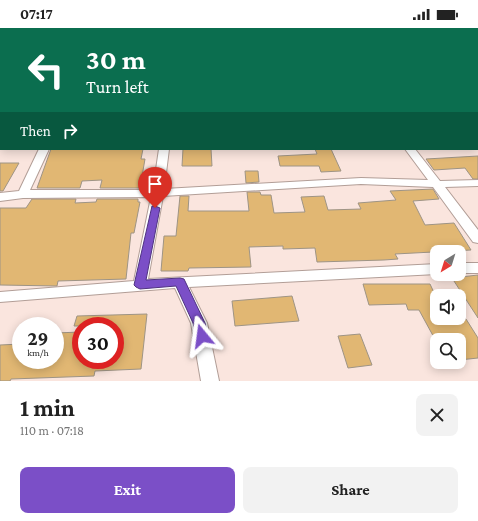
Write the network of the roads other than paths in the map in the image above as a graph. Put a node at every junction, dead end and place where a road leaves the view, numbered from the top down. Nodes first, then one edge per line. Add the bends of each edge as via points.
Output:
1 (44, 150) edge
2 (164, 150) edge
3 (411, 150) edge
4 (478, 183) edge
5 (437, 184) junction
6 (158, 193) junction
7 (23, 194) junction
8 (0, 197) edge
9 (478, 239) edge
10 (466, 268) edge
11 (478, 268) edge
12 (430, 269) edge
13 (180, 282) junction
14 (140, 285) junction
15 (0, 297) edge
16 (210, 381) edge

1 - 7 street
2 - 6 street
3 - 5 street
4 - 5 street
5 - 6 street via 361,182
5 - 9 street
6 - 7 street
6 - 14 street
7 - 8 street
10 - 11 street
12 - 13 street
13 - 14 street
13 - 16 street via 199,323
14 - 15 street

